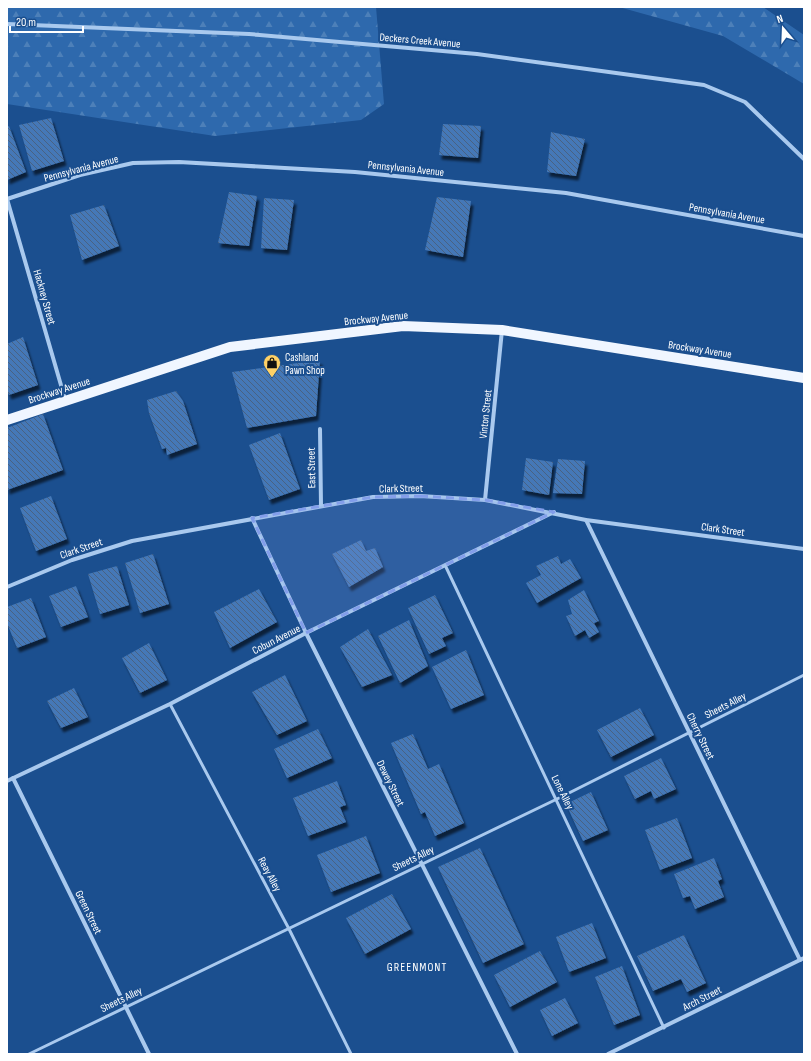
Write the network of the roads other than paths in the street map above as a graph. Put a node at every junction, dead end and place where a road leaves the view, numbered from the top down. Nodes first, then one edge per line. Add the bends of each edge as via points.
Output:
1 (7, 24) edge
2 (804, 158) edge
3 (7, 199) edge
4 (804, 236) edge
5 (502, 330) junction
6 (804, 378) edge
7 (66, 400) junction
8 (7, 420) edge
9 (320, 429) dead end
10 (485, 500) junction
11 (321, 506) junction
12 (554, 512) junction
13 (252, 518) junction
14 (586, 520) junction
15 (804, 549) edge
16 (445, 565) junction
17 (7, 587) edge
18 (306, 633) junction
19 (804, 675) edge
20 (170, 704) junction
21 (689, 733) junction
22 (13, 778) junction
23 (7, 781) edge
24 (557, 799) junction
25 (421, 864) junction
26 (289, 929) junction
27 (802, 959) edge
28 (126, 1006) junction
29 (664, 1028) junction
30 (29, 1054) edge
31 (149, 1054) edge
32 (351, 1054) edge
33 (517, 1054) edge
34 (608, 1054) edge

1 - 2 street, Deckers Creek Avenue via 249,34 454,52 704,85 745,102
3 - 4 street, Pennsylvania Avenue via 80,175 133,163 179,162 355,172 566,193
3 - 7 street, Hackney Street
5 - 6 main road, Brockway Avenue
5 - 7 main road, Brockway Avenue via 403,326 230,347
5 - 10 street, Vinton Street
7 - 8 main road, Brockway Avenue
9 - 11 street, East Street
10 - 11 street, Clark Street via 420,496 373,497
10 - 12 street, Clark Street
11 - 13 street, Clark Street
12 - 14 street, Clark Street
12 - 16 street, Cobun Avenue
13 - 17 street, Clark Street via 132,540 72,560
13 - 18 street, Dewey Street
14 - 15 street, Clark Street
14 - 21 street, Cherry Street
16 - 18 street, Cobun Avenue
16 - 24 lane, Lone Alley
18 - 20 street, Cobun Avenue
18 - 25 street, Dewey Street
19 - 21 lane, Sheets Alley
20 - 22 street, Cobun Avenue
20 - 26 lane, Reay Alley
21 - 24 lane, Sheets Alley
21 - 27 street, Cherry Street
22 - 23 street, Cobun Avenue
22 - 28 street, Green Street
24 - 25 lane, Sheets Alley
24 - 29 lane, Lone Alley
25 - 26 lane, Sheets Alley
25 - 33 street, Dewey Street
26 - 28 lane, Sheets Alley
26 - 32 lane, Reay Alley
27 - 29 street, Arch Street
28 - 30 lane, Sheets Alley
28 - 31 street, Green Street
29 - 34 street, Arch Street

